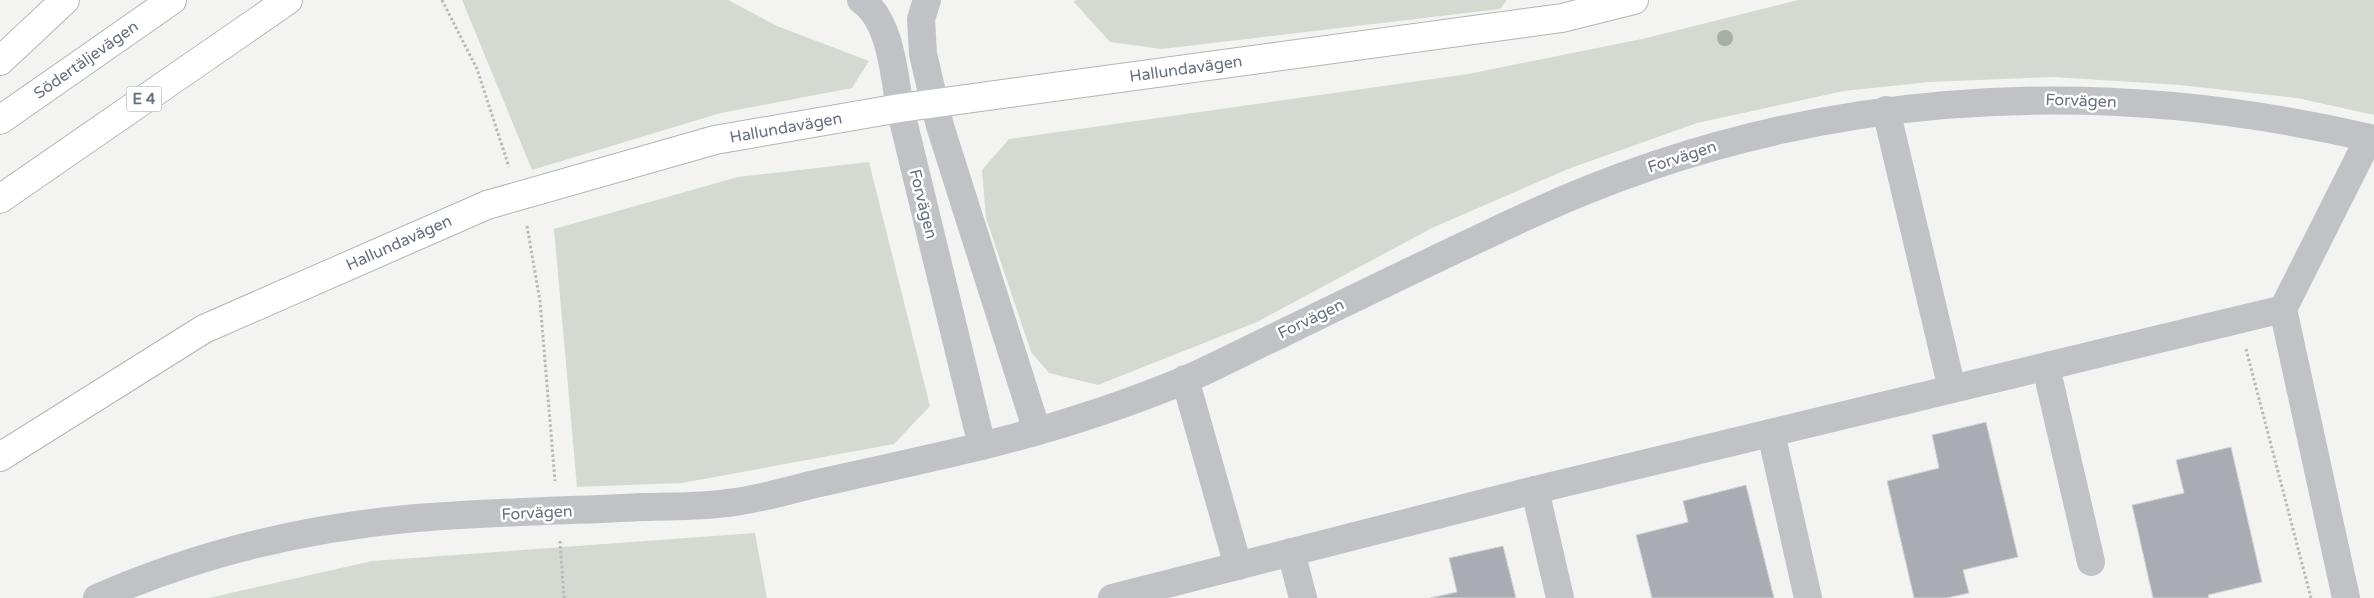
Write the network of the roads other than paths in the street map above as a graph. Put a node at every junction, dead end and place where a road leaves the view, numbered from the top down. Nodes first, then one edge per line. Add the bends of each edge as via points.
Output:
1 (65, 0) edge
2 (172, 0) edge
3 (288, 0) edge
4 (861, 0) edge
5 (927, 0) edge
6 (1634, 0) edge
7 (1562, 9) edge
8 (0, 62) edge
9 (936, 103) junction
10 (900, 108) junction
11 (1886, 110) junction
12 (0, 120) edge
13 (2371, 138) edge
14 (0, 199) edge
15 (2283, 309) junction
16 (2046, 366) junction
17 (1185, 379) junction
18 (1952, 389) junction
19 (1037, 431) junction
20 (1771, 433) junction
21 (982, 446) junction
22 (0, 457) edge
23 (1535, 490) junction
24 (1291, 552) junction
25 (2091, 562) dead end
26 (1238, 566) junction
27 (97, 598) edge
28 (1112, 598) edge
29 (1303, 598) edge
30 (1560, 598) edge
31 (1808, 598) edge
32 (2346, 598) edge

1 - 8 main road
2 - 12 main road, Södertäljevägen
3 - 14 main road, E 4
4 - 10 street, Forvägen via 872,7 880,20
5 - 9 street via 921,19 923,54
6 - 7 main road, Hallundavägen
7 - 9 main road, Hallundavägen
9 - 10 main road, Hallundavägen
9 - 19 street via 940,126
10 - 21 street, Forvägen
10 - 22 main road, Hallundavägen via 715,140 487,205 204,329
11 - 13 street, Forvägen via 2049,99 2139,103 2272,118
11 - 17 street, Forvägen via 1800,124 1730,141 1594,187 1532,213
11 - 18 street
13 - 15 street
15 - 16 street
15 - 32 street
16 - 18 street
16 - 25 street
17 - 19 street, Forvägen
17 - 26 street
18 - 20 street
19 - 21 street, Forvägen
20 - 23 street
20 - 31 street
21 - 27 street, Forvägen via 729,503 408,519 319,530 199,559
23 - 24 street
23 - 30 street
24 - 26 street
24 - 29 street
26 - 28 street

